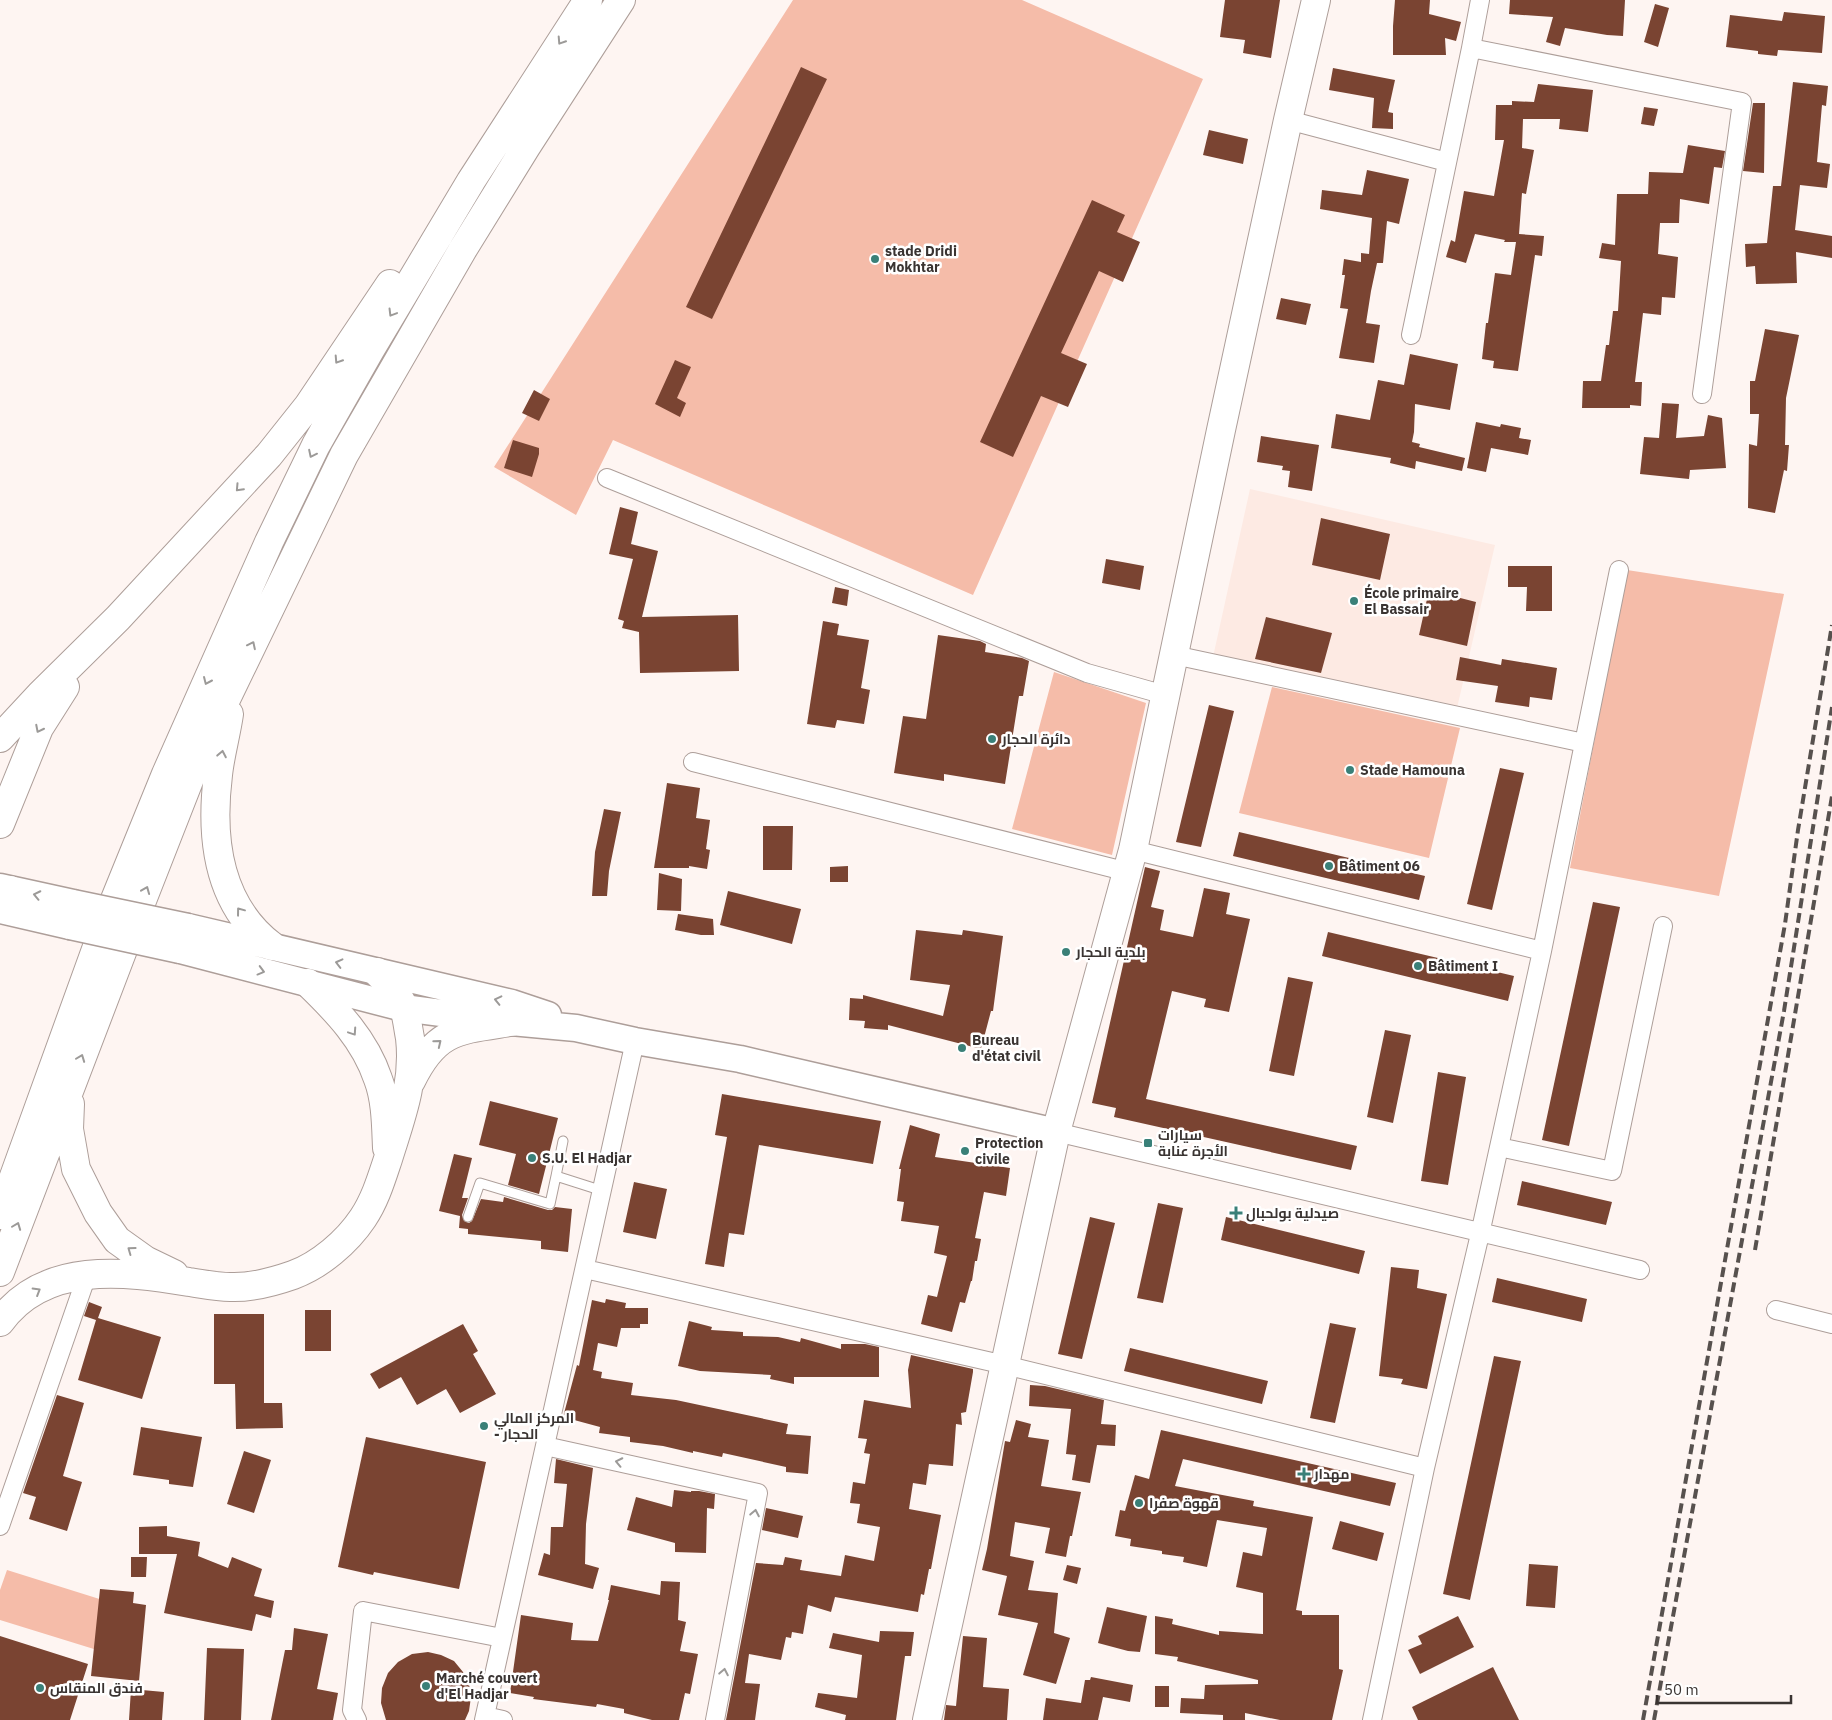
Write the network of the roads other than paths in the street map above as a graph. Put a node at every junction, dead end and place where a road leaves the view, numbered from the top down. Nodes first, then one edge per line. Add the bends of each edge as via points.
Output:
1 (588, 0) edge
2 (621, 0) edge
3 (1316, 0) edge
4 (1480, 0) edge
5 (1471, 48) junction
6 (1288, 120) junction
7 (1447, 162) junction
8 (471, 181) junction
9 (1411, 335) dead end
10 (1702, 394) dead end
11 (607, 478) dead end
12 (1619, 570) dead end
13 (118, 618) junction
14 (1174, 655) junction
15 (235, 679) junction
16 (1165, 695) junction
17 (0, 738) edge
18 (1584, 743) junction
19 (693, 762) dead end
20 (0, 824) edge
21 (1130, 861) junction
22 (3, 899) edge
23 (1663, 926) dead end
24 (184, 939) junction
25 (272, 946) junction
26 (1542, 951) junction
27 (377, 972) junction
28 (308, 983) junction
29 (404, 1008) junction
30 (512, 1022) junction
31 (576, 1028) junction
32 (635, 1041) junction
33 (410, 1082) junction
34 (71, 1086) junction
35 (1056, 1132) junction
36 (563, 1140) dead end
37 (1499, 1147) junction
38 (388, 1159) junction
39 (556, 1176) junction
40 (603, 1191) junction
41 (0, 1215) edge
42 (468, 1217) dead end
43 (1480, 1234) junction
44 (585, 1269) junction
45 (1640, 1270) dead end
46 (0, 1272) edge
47 (86, 1275) junction
48 (189, 1282) junction
49 (1776, 1310) dead end
50 (0, 1322) edge
51 (1832, 1324) edge
52 (1005, 1365) junction
53 (545, 1446) junction
54 (1425, 1468) junction
55 (0, 1526) edge
56 (502, 1638) junction
57 (485, 1718) edge
58 (357, 1720) edge
59 (503, 1720) edge
60 (715, 1720) edge
61 (927, 1720) edge
62 (1372, 1720) edge

1 -> 8 main road
15 -> 2 main road via 344,455 398,360 526,147
3 - 6 main road
4 - 5 street
5 - 7 street
5 - 10 street via 1742,102
6 - 7 street
6 - 14 main road
7 - 9 street
8 -> 13 main road via 430,224 308,406 269,455
8 -> 41 main road via 316,445 269,542 170,765 107,919
11 - 16 street via 1087,674
12 - 18 street
13 - 17 main road
13 -> 20 main road via 68,683 39,728
14 - 16 main road
14 - 18 street
25 -> 15 main road via 260,937 233,902 219,862 214,820 218,774
34 -> 15 main road via 199,755
16 - 21 main road
18 - 26 street
19 - 21 street
21 - 26 street
21 - 35 main road
22 - 24 main road, bridge
23 - 37 street via 1612,1171
24 - 25 main road
24 -> 28 main road
27 -> 25 main road
26 - 37 street
27 - 29 main road
31 -> 27 main road via 512,1003
28 - 29 main road
28 -> 38 main road via 346,1022 372,1064 382,1097
29 - 30 main road
29 - 33 main road via 411,1052
30 - 31 main road
33 -> 30 main road via 425,1055 445,1038 460,1031
31 - 32 main road
32 - 35 main road via 740,1059
32 - 40 street
33 - 38 main road
46 -> 34 main road
48 -> 34 main road via 145,1260 117,1240 98,1213 76,1168 68,1129
35 - 43 street
35 - 52 main road
36 - 39 lane
37 - 43 street
38 - 48 main road via 374,1200 362,1219 349,1236 315,1264 254,1286 210,1286
39 - 40 lane
39 - 42 lane via 550,1204 480,1183
40 - 44 street
43 - 45 street
43 - 54 street
44 - 52 street
44 - 53 street
47 - 48 main road via 109,1273
50 -> 47 main road via 17,1303 45,1286 72,1276
47 - 55 street
49 - 51 street
52 - 54 street
52 - 61 main road
53 - 56 street
60 -> 53 street via 758,1493
54 - 62 street
56 - 57 street
56 - 58 street via 363,1612 352,1710
57 - 59 street

